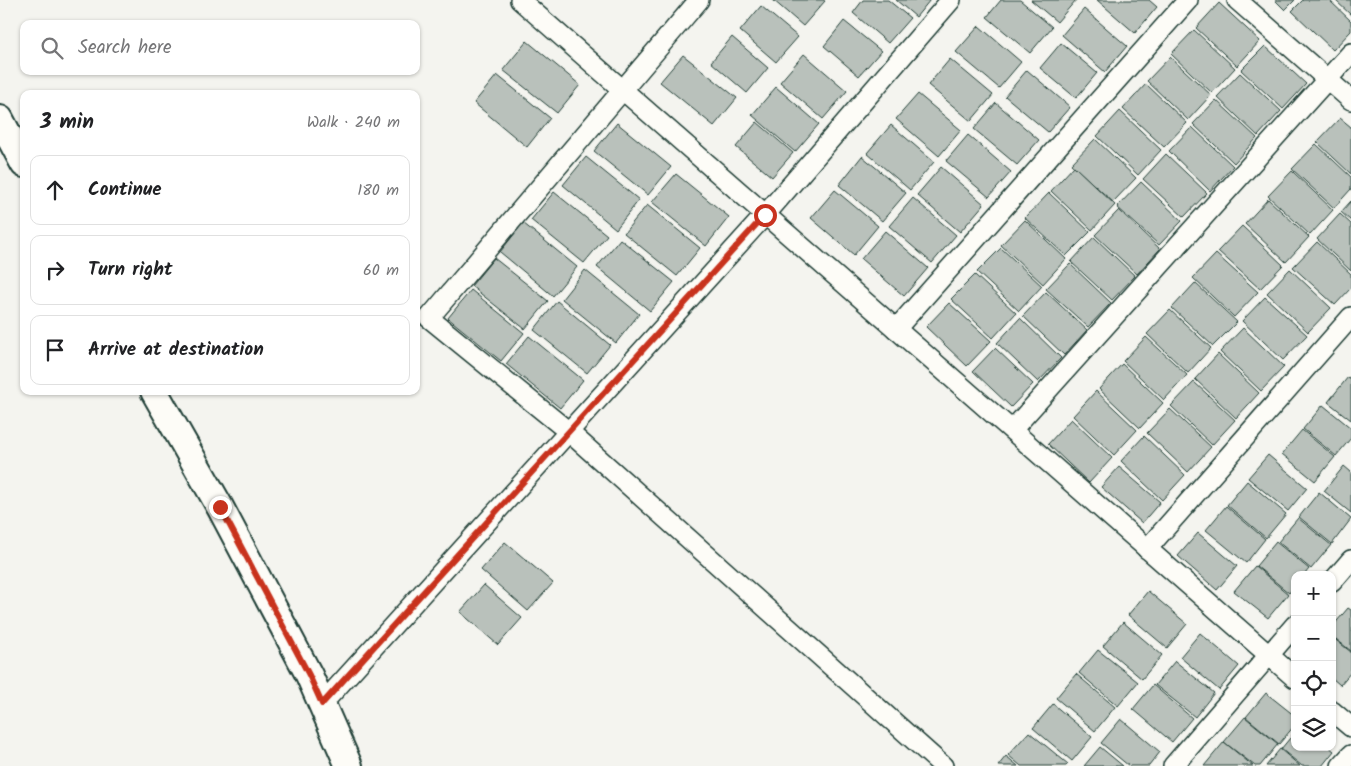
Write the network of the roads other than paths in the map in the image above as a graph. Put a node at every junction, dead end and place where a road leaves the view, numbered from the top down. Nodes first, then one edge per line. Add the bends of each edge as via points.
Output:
1 (520, 0) edge
2 (699, 0) edge
3 (951, 0) edge
4 (1188, 0) edge
5 (1237, 0) edge
6 (1351, 53) edge
7 (1328, 80) junction
8 (622, 90) junction
9 (1351, 100) edge
10 (0, 119) edge
11 (20, 156) edge
12 (765, 215) junction
13 (1351, 317) edge
14 (896, 329) junction
15 (156, 395) edge
16 (1012, 430) junction
17 (569, 432) junction
18 (1147, 548) junction
19 (1351, 560) edge
20 (1336, 577) edge
21 (1291, 630) edge
22 (1269, 655) junction
23 (1291, 674) edge
24 (322, 704) junction
25 (1336, 714) edge
26 (1351, 727) edge
27 (1351, 754) edge
28 (349, 766) edge
29 (943, 766) edge
30 (1173, 766) edge
31 (1341, 766) edge

1 - 8 street
2 - 8 street
3 - 12 street
4 - 14 street
5 - 7 street
6 - 7 street
7 - 9 street
7 - 16 street
8 - 12 street
8 - 17 street via 429,318
10 - 11 main road
12 - 14 street
12 - 17 street
13 - 18 street
14 - 16 street
15 - 24 main road via 220,507
16 - 18 street
17 - 24 street
17 - 29 street
18 - 22 street
19 - 20 street
21 - 22 street
22 - 23 street
22 - 30 street
24 - 28 main road
25 - 26 street
27 - 31 street

